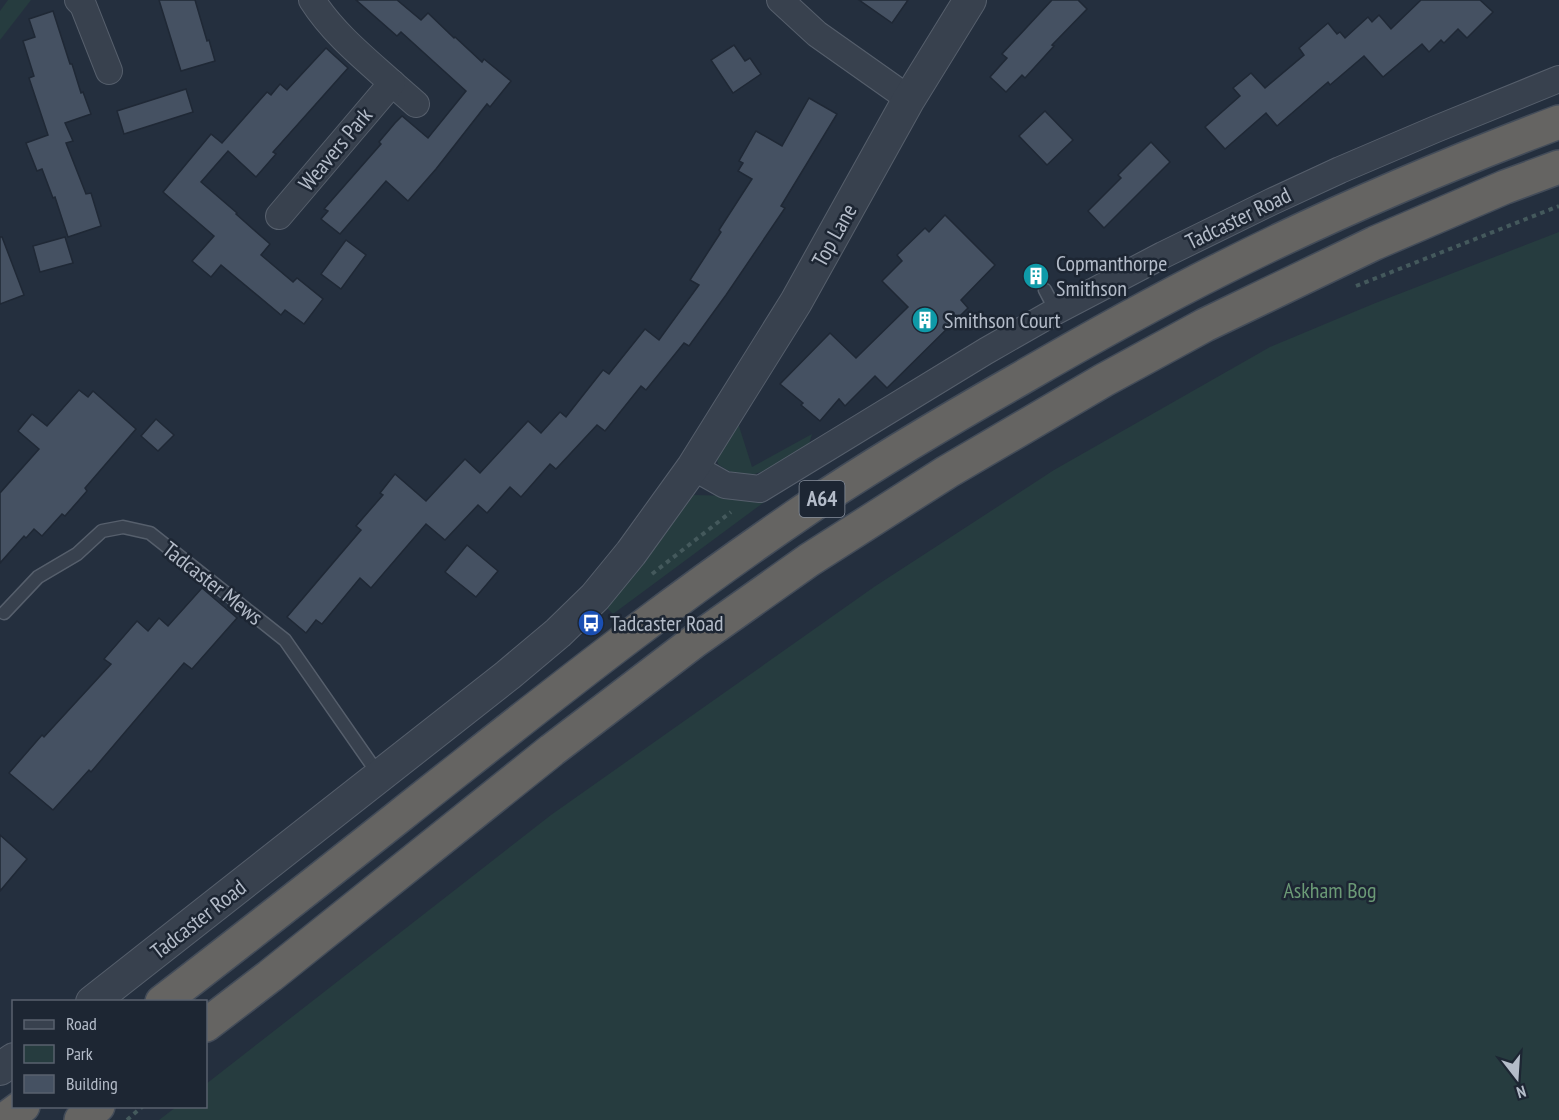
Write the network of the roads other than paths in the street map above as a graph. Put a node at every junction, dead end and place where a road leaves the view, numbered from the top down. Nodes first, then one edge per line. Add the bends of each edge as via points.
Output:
1 (78, 0) edge
2 (312, 0) edge
3 (780, 0) edge
4 (970, 0) edge
5 (109, 71) dead end
6 (1559, 79) edge
7 (392, 83) junction
8 (909, 99) junction
9 (416, 104) dead end
10 (1559, 122) edge
11 (1559, 167) edge
12 (279, 216) dead end
13 (693, 467) junction
14 (4, 613) dead end
15 (380, 777) junction
16 (95, 1000) edge
17 (165, 1000) edge
18 (207, 1024) edge
19 (22, 1108) edge
20 (97, 1108) edge
21 (4, 1120) edge
22 (81, 1120) edge

1 - 5 street
2 - 7 street via 338,34
3 - 8 street via 817,34
4 - 8 street, Top Lane
6 - 13 street, Tadcaster Road via 1436,129 1163,255 1051,301 986,351 760,489 725,485
7 - 9 street
7 - 12 street, Weavers Park
8 - 13 street, Top Lane via 796,302
10 - 17 highway, A64 via 1360,203 1224,267 965,410 806,509 674,602
11 - 18 highway, A64 via 1375,243 1205,326 937,478 809,560 696,640
13 - 15 street, Tadcaster Road via 595,597 508,675
14 - 15 lane, Tadcaster Mews via 38,577 77,554 102,531 123,526 150,533 285,640
15 - 16 street, Tadcaster Road
19 - 21 highway
20 - 22 highway

